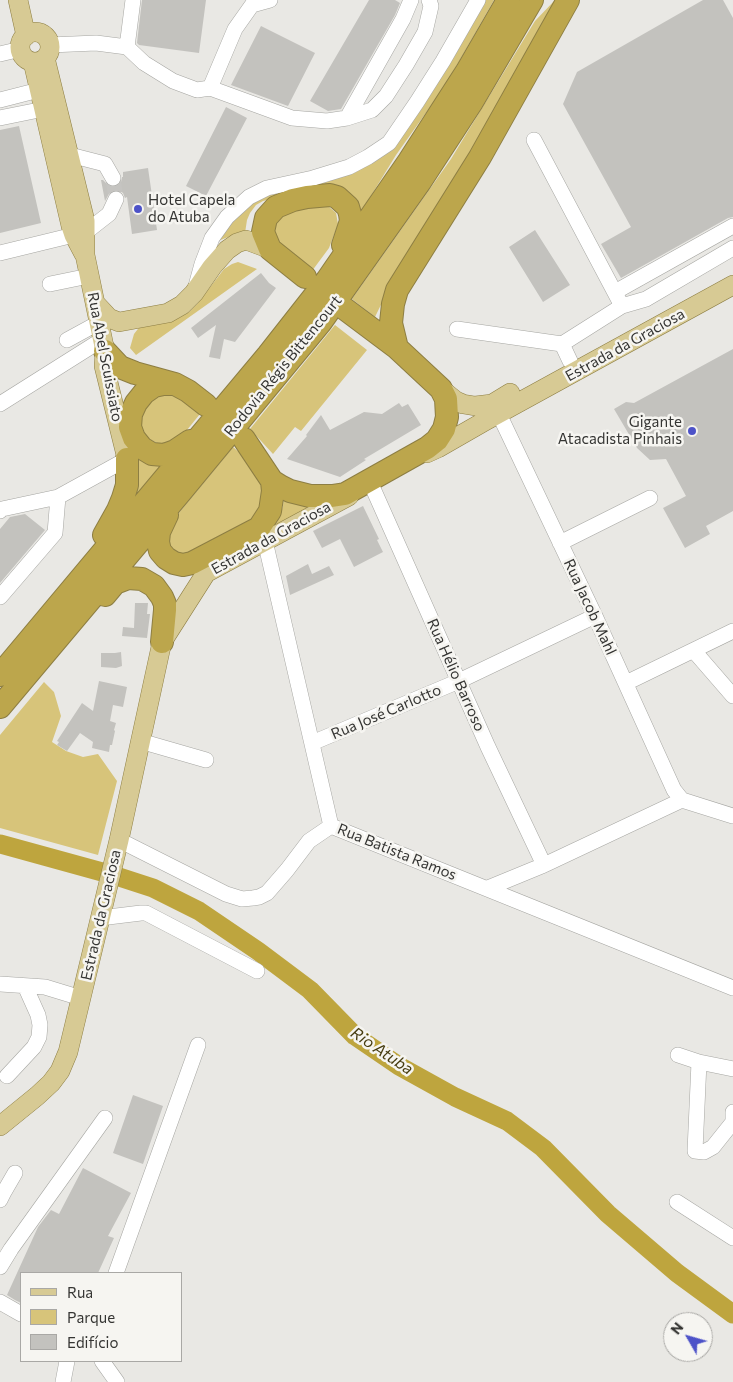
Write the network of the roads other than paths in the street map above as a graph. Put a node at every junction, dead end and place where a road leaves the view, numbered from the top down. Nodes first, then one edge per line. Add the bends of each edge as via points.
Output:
1 (18, 0) edge
2 (31, 0) edge
3 (133, 0) edge
4 (270, 0) edge
5 (411, 0) edge
6 (429, 0) edge
7 (478, 0) edge
8 (508, 0) edge
9 (532, 0) edge
10 (544, 0) edge
11 (568, 0) edge
12 (517, 27) junction
13 (36, 47) junction
14 (127, 47) junction
15 (0, 54) edge
16 (210, 88) junction
17 (40, 90) junction
18 (0, 100) edge
19 (44, 109) junction
20 (0, 118) edge
21 (347, 118) junction
22 (534, 140) dead end
23 (70, 155) junction
24 (113, 178) tunnel mouth
25 (116, 199) tunnel mouth
26 (733, 226) edge
27 (80, 234) junction
28 (270, 248) junction
29 (733, 248) edge
30 (0, 253) edge
31 (733, 272) edge
32 (89, 276) junction
33 (316, 279) junction
34 (50, 284) dead end
35 (733, 285) edge
36 (614, 292) junction
37 (194, 293) junction
38 (622, 306) junction
39 (345, 308) dead end
40 (119, 322) junction
41 (101, 329) junction
42 (457, 329) dead end
43 (67, 340) dead end
44 (562, 344) junction
45 (397, 348) junction
46 (570, 361) junction
47 (175, 384) junction
48 (440, 389) junction
49 (0, 404) edge
50 (206, 405) dead end
51 (498, 414) junction
52 (207, 428) junction
53 (244, 439) dead end
54 (127, 459) junction
55 (401, 463) junction
56 (272, 481) junction
57 (371, 484) junction
58 (180, 493) junction
59 (58, 497) junction
60 (650, 498) dead end
61 (0, 511) edge
62 (265, 541) junction
63 (560, 543) junction
64 (206, 573) junction
65 (135, 578) junction
66 (0, 597) edge
67 (594, 616) junction
68 (733, 631) edge
69 (162, 642) junction
70 (694, 651) junction
71 (0, 666) edge
72 (0, 676) edge
73 (459, 681) junction
74 (626, 683) junction
75 (733, 696) edge
76 (0, 709) edge
77 (140, 741) junction
78 (312, 743) junction
79 (206, 760) dead end
80 (682, 800) junction
81 (733, 816) edge
82 (331, 826) junction
83 (117, 848) junction
84 (544, 865) junction
85 (488, 888) junction
86 (100, 918) junction
87 (257, 971) dead end
88 (0, 984) edge
89 (25, 986) junction
90 (733, 988) edge
91 (81, 998) junction
92 (198, 1045) dead end
93 (678, 1055) dead end
94 (699, 1062) junction
95 (733, 1069) edge
96 (7, 1076) dead end
97 (733, 1112) edge
98 (105, 1118) dead end
99 (0, 1126) edge
100 (15, 1174) dead end
101 (0, 1200) edge
102 (677, 1202) dead end
103 (733, 1238) edge
104 (6, 1246) edge
105 (0, 1267) edge
106 (116, 1272) edge
107 (0, 1302) edge
108 (20, 1313) edge
109 (67, 1362) edge
110 (103, 1362) edge
111 (64, 1382) edge
112 (117, 1382) edge

1 - 13 main road, Rua Abel Scuissiato
2 - 13 main road, Rua Abel Scuissiato
3 - 14 street
4 - 16 street via 252,5 235,29
5 - 21 street via 403,20
6 - 21 street via 431,6 426,32 386,96 372,110
7 - 37 street via 427,86 388,142 349,167 267,188 249,197 227,217 209,244
8 - 33 highway, Rodovia Régis Bittencourt via 415,153
9 - 12 highway, Rodovia Régis Bittencourt
10 - 12 highway
11 - 45 highway via 480,157 397,290 391,323
12 - 58 highway, Rodovia Régis Bittencourt via 420,182 353,278 321,322
13 - 14 street via 96,43
13 - 15 street
13 - 17 main road, Rua Abel Scuissiato
13 - 23 main road, Rua Abel Scuissiato
14 - 16 street via 144,63 173,81 197,90
16 - 21 street via 292,118 327,121
17 - 18 street
17 - 19 main road, Rua Abel Scuissiato
19 - 20 street
19 - 27 main road, Rua Abel Scuissiato
22 - 36 street
23 - 24 street via 105,164
23 - 27 main road, Rua Abel Scuissiato via 85,221
25 - 27 street via 109,214
26 - 36 street
27 - 30 street
27 - 32 main road, Rua Abel Scuissiato
28 - 33 highway
28 - 33 highway via 263,232 266,218 276,207 307,197 337,197 348,207 351,221 346,238
28 - 37 main road via 246,240 237,243 212,267
29 - 38 street via 646,299
31 - 46 main road, Estrada da Graciosa
32 - 34 street
32 - 41 main road, Rua Abel Scuissiato
33 - 52 highway, Rodovia Régis Bittencourt via 268,355
35 - 51 main road, Estrada da Graciosa
36 - 38 street
37 - 40 main road via 168,313
38 - 44 street
39 - 45 highway
40 - 41 main road via 110,318
40 - 41 main road via 110,334
41 - 43 street
41 - 47 highway via 120,366
41 - 49 street
41 - 54 main road, Rua Abel Scuissiato via 104,366
42 - 44 street
44 - 46 street
45 - 48 highway
46 - 48 main road, Estrada da Graciosa via 492,404 462,404
47 - 50 highway
47 - 52 highway via 154,386 136,403 130,427 134,438 152,454 164,455
48 - 55 highway via 446,399 447,411 441,435 427,448
51 - 55 main road, Estrada da Graciosa via 438,448
51 - 63 street, Rua Jacob Mahl
52 - 72 highway, Rodovia Régis Bittencourt
53 - 56 highway
54 - 59 street
54 - 71 highway via 123,498 102,539 16,642
55 - 56 highway via 345,494 332,496 310,496
55 - 57 main road, Estrada da Graciosa
56 - 58 highway via 270,511 259,528 183,565 166,558 158,542 158,532
57 - 62 main road, Estrada da Graciosa
57 - 73 street, Rua Hélio Barroso
58 - 76 highway, Rodovia Régis Bittencourt
59 - 61 street
59 - 66 street via 55,533
60 - 63 street
62 - 64 main road, Estrada da Graciosa
62 - 78 street, Rua Batista Ramos
63 - 67 street, Rua Jacob Mahl
64 - 65 highway
64 - 69 main road, Estrada da Graciosa
65 - 69 highway via 149,582 162,597 165,610
65 - 76 highway via 115,583 43,669
67 - 73 street, Rua José Carlotto
67 - 74 street, Rua Jacob Mahl
68 - 70 street
69 - 77 main road, Estrada da Graciosa
70 - 74 street
70 - 75 street
73 - 78 street, Rua José Carlotto
73 - 84 street, Rua Hélio Barroso
74 - 80 street, Rua Jacob Mahl via 674,790
77 - 79 street
77 - 83 main road, Estrada da Graciosa
78 - 82 street, Rua Batista Ramos
80 - 81 street
80 - 84 street
82 - 83 street via 309,841 267,893 259,898 242,899 226,894
82 - 85 street, Rua Batista Ramos
83 - 86 main road, Estrada da Graciosa
84 - 85 street
85 - 90 street, Rua Batista Ramos
86 - 87 street via 146,914
86 - 91 main road, Estrada da Graciosa
88 - 89 street
89 - 91 street via 45,987
89 - 96 street via 38,1015 38,1037 34,1047
91 - 99 main road, Estrada da Graciosa via 60,1071 37,1096
92 - 106 street
93 - 94 street
94 - 95 street
94 - 97 street via 695,1151 704,1152 713,1146 732,1122
98 - 104 street
100 - 101 street
102 - 103 street
104 - 105 street
107 - 108 street
109 - 111 street
110 - 112 street

